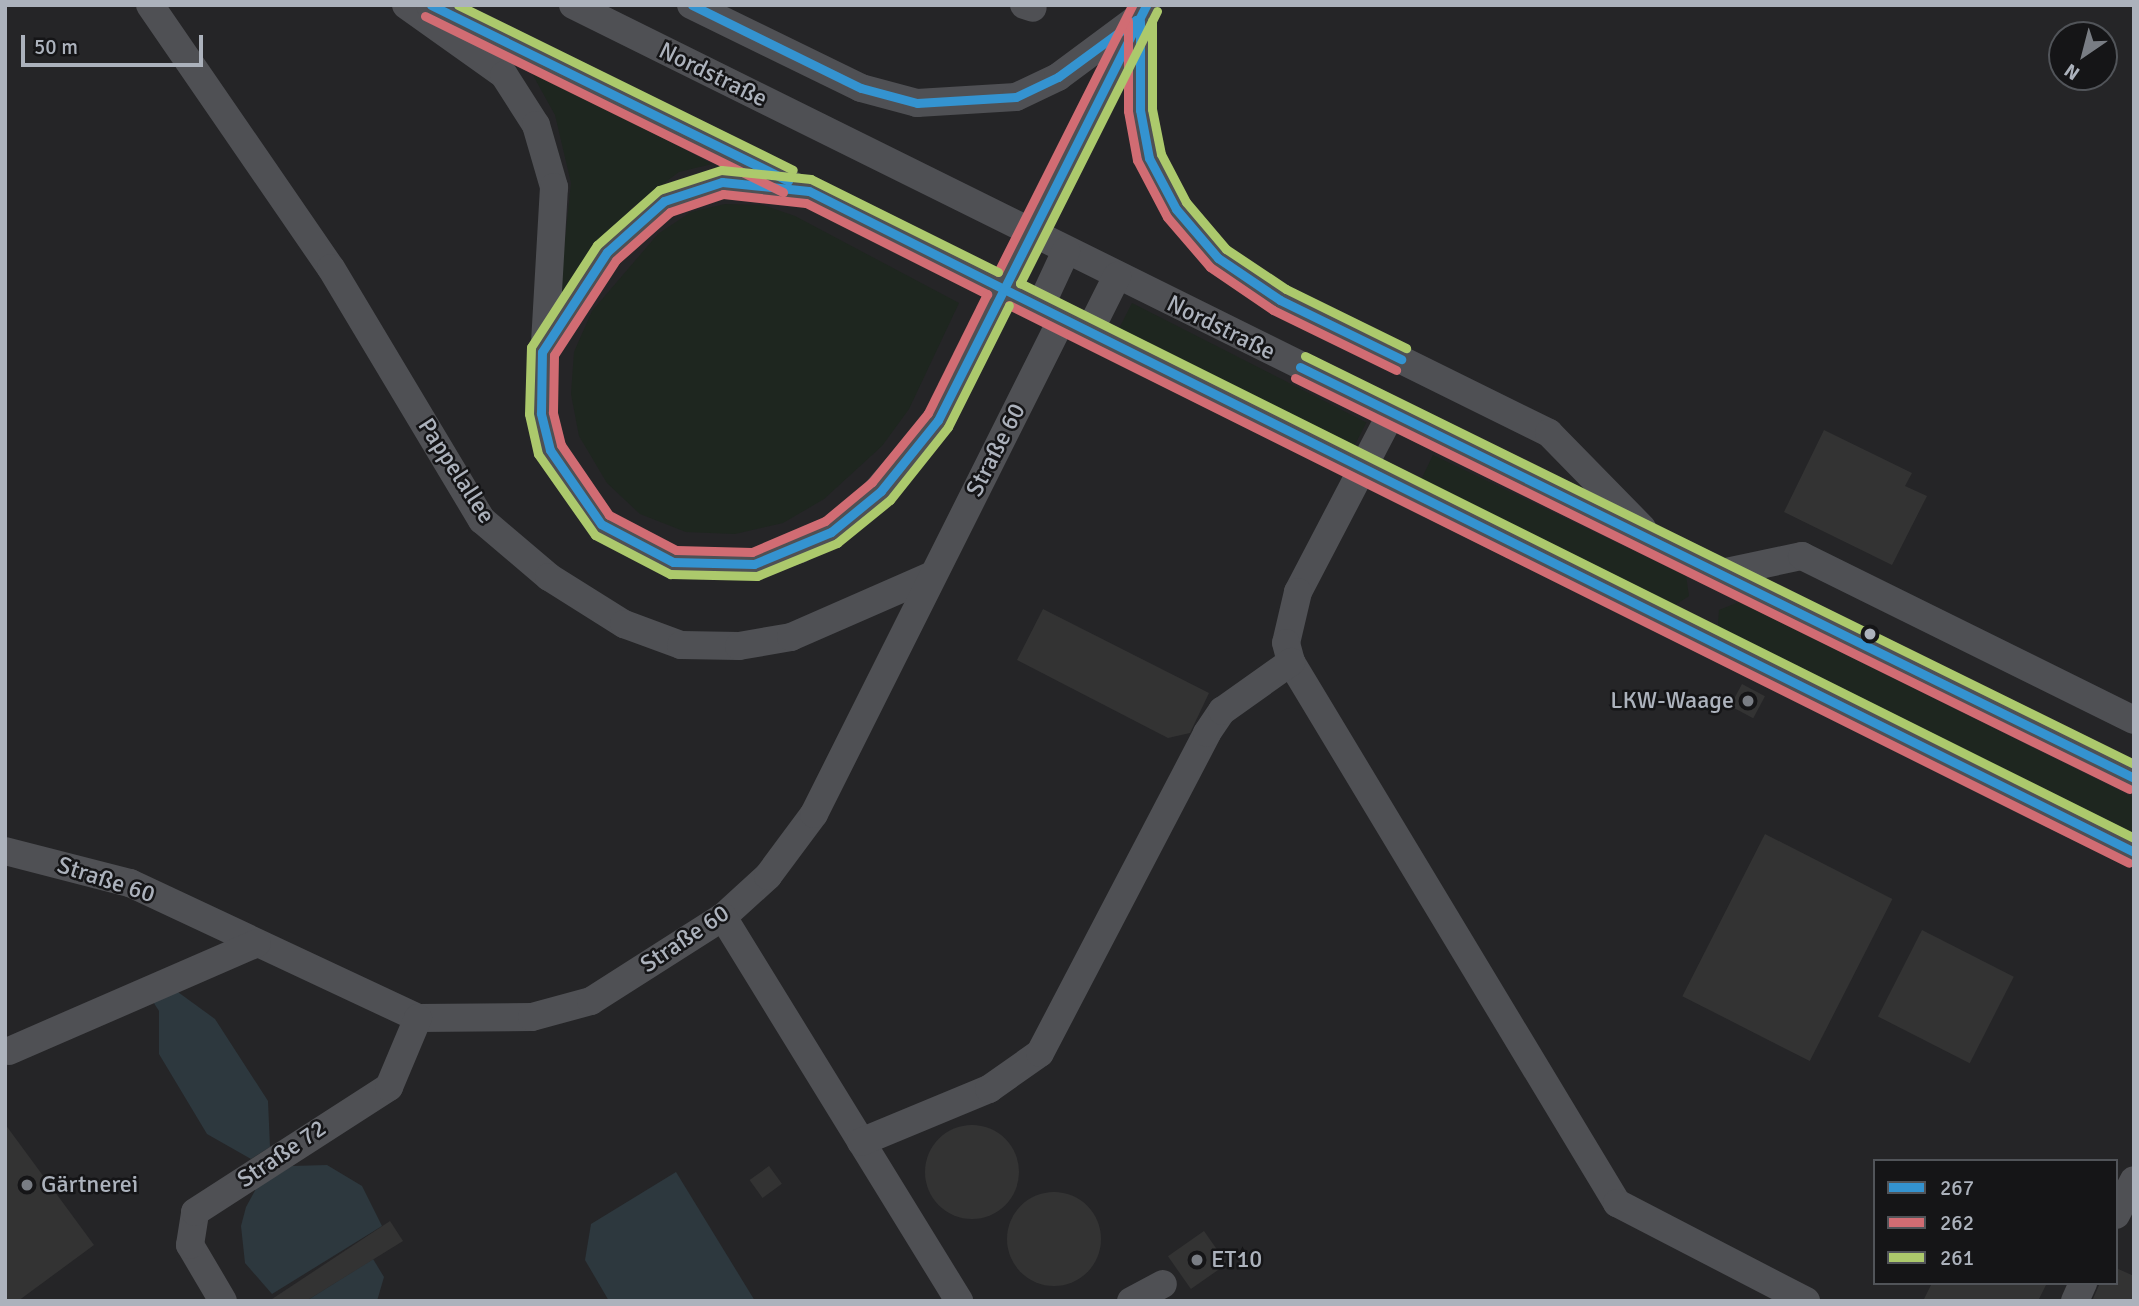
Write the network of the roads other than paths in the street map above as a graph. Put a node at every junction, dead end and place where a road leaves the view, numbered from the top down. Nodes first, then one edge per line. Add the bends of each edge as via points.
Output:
1 (150, 5) edge
2 (407, 5) edge
3 (430, 5) edge
4 (573, 5) edge
5 (691, 5) edge
6 (1143, 11) edge
7 (809, 191) junction
8 (1066, 251) junction
9 (1117, 276) junction
10 (1051, 313) junction
11 (1089, 332) junction
12 (542, 352) junction
13 (1392, 412) junction
14 (1363, 467) junction
15 (1659, 545) junction
16 (1717, 574) junction
17 (933, 575) junction
18 (1290, 662) junction
19 (2134, 720) edge
20 (2134, 778) edge
21 (5, 851) edge
22 (2134, 852) edge
23 (723, 917) junction
24 (257, 943) junction
25 (418, 1018) junction
26 (9, 1051) dead end
27 (861, 1142) junction
28 (2134, 1180) edge
29 (2123, 1214) edge
30 (1163, 1284) dead end
31 (2082, 1285) edge
32 (223, 1301) edge
33 (959, 1301) edge
34 (1131, 1301) edge
35 (1806, 1301) edge
36 (2075, 1301) edge

1 - 17 street, Pappelallee via 331,268 482,520 549,576 636,628 681,645 739,646 791,638
2 - 12 street via 504,75 536,125 554,187
3 - 7 street
4 - 8 street, Nordstraße
5 - 6 street via 861,88 917,103 958,104 1016,97 1058,77
6 - 12 street, bridge via 938,420 857,514 800,549 742,565 673,562 601,524 570,487 550,450 541,413
6 - 15 street via 1140,110 1149,158 1175,209 1218,258 1280,300 1549,433
7 - 10 street
7 - 12 street via 722,182 664,201 607,252
8 - 9 street, Nordstraße
8 - 10 street, Straße 60
9 - 11 street
9 - 13 street, Nordstraße
10 - 11 street
10 - 17 street, Straße 60
11 - 14 street
13 - 14 street
13 - 15 street, Nordstraße
14 - 18 street via 1298,592 1286,643
14 - 22 street
15 - 16 street, Nordstraße
16 - 19 street via 1802,556
16 - 20 street, Nordstraße
17 - 23 street, Straße 60 via 814,814 768,876
18 - 27 street via 1222,711 1207,733 1040,1053 989,1089
18 - 35 street via 1617,1203
21 - 24 street, Straße 60 via 130,883
23 - 25 street, Straße 60 via 591,1001 532,1017
23 - 27 street
24 - 25 street, Straße 60
24 - 26 street
25 - 32 street, Straße 72 via 389,1087 195,1212 190,1245
27 - 33 street
28 - 29 street
30 - 34 street
31 - 36 street

